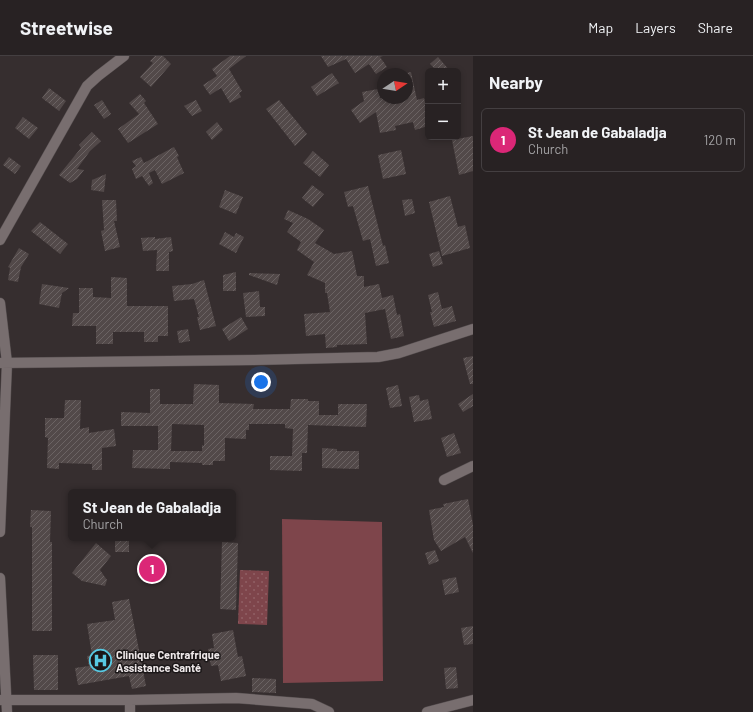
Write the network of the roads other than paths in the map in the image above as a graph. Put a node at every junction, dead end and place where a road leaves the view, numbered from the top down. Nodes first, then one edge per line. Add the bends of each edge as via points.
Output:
1 (124, 56) edge
2 (0, 240) edge
3 (0, 303) edge
4 (473, 329) edge
5 (3, 363) edge
6 (473, 466) edge
7 (444, 480) dead end
8 (0, 532) edge
9 (0, 578) edge
10 (3, 700) edge
11 (130, 700) junction
12 (473, 700) edge
13 (7, 712) edge
14 (130, 712) edge
15 (329, 712) edge
16 (428, 712) edge

1 - 2 street via 87,86
3 - 5 street
4 - 5 street via 399,353 378,357
5 - 8 street
6 - 7 street
9 - 10 street
10 - 11 street
10 - 13 street
11 - 14 street
11 - 15 street via 236,698 312,704
12 - 16 street

